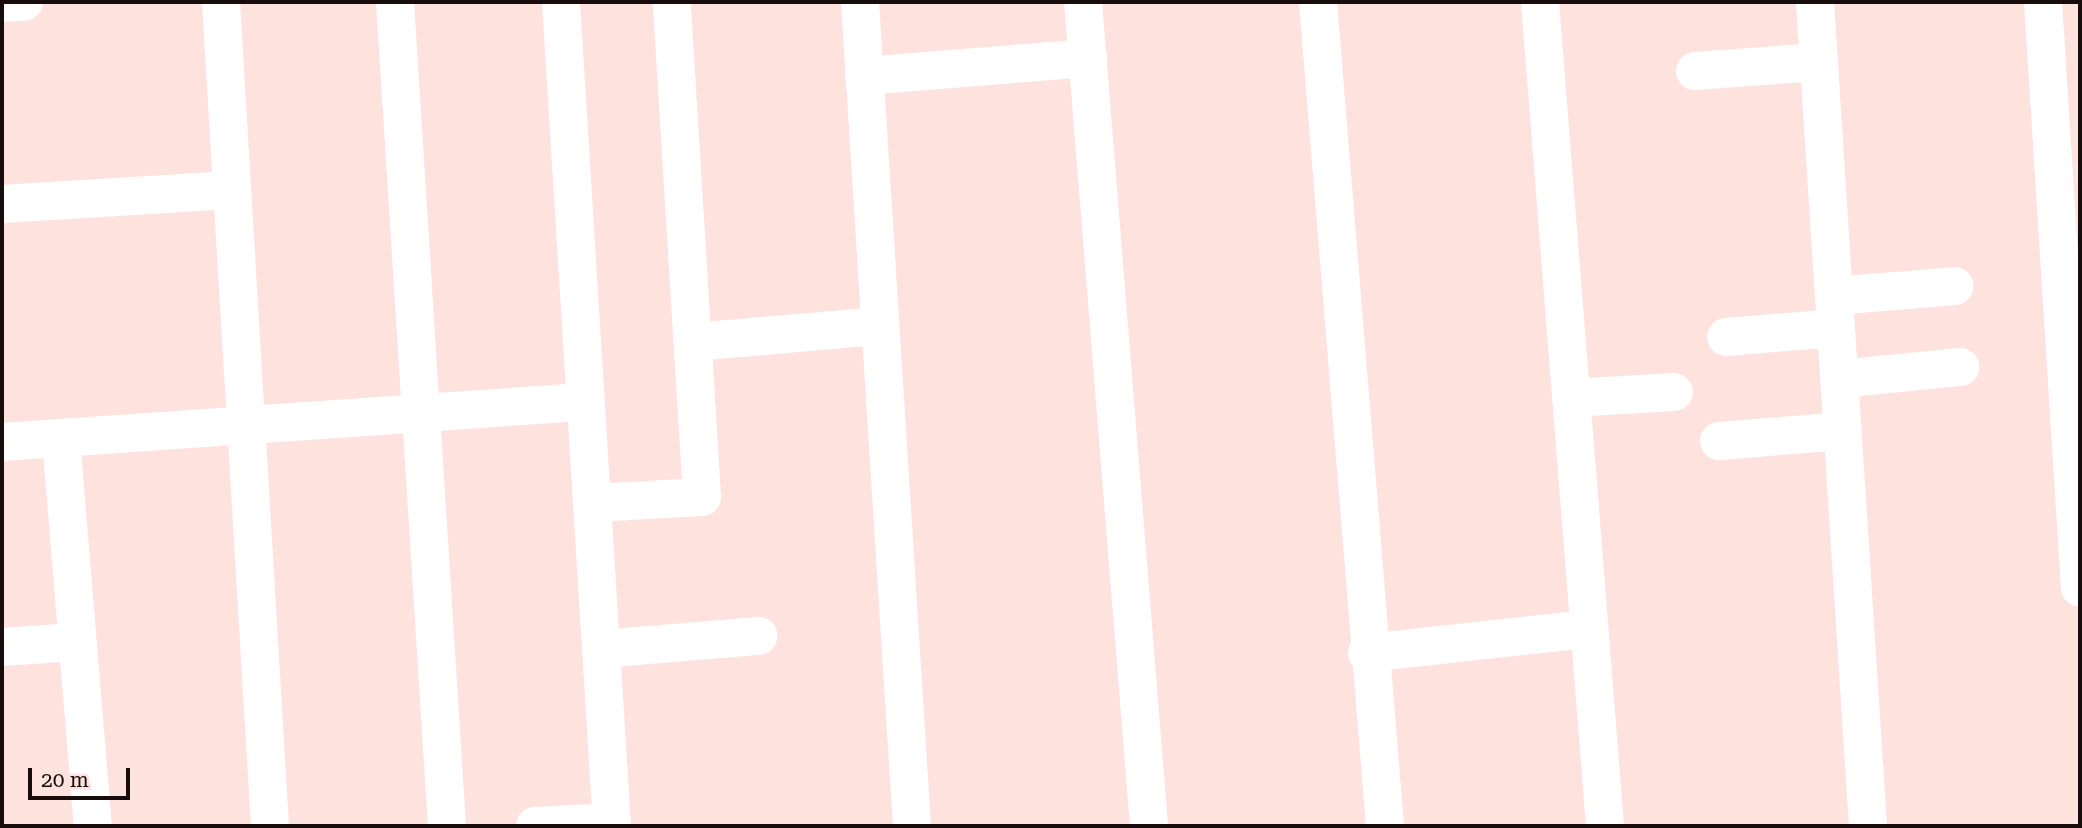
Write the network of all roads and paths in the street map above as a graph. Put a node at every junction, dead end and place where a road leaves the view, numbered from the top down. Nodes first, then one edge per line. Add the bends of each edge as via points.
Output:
1 (24, 2) edge
2 (221, 2) edge
3 (396, 2) edge
4 (561, 2) edge
5 (672, 2) edge
6 (860, 2) edge
7 (1083, 2) edge
8 (1318, 2) edge
9 (1540, 2) edge
10 (1815, 2) edge
11 (2043, 2) edge
12 (2, 3) edge
13 (1088, 58) junction
14 (1819, 62) junction
15 (1695, 71) dead end
16 (864, 76) junction
17 (232, 190) junction
18 (2, 204) edge
19 (1955, 286) dead end
20 (1835, 312) junction
21 (880, 326) junction
22 (1726, 337) dead end
23 (693, 342) junction
24 (1960, 367) dead end
25 (1839, 379) junction
26 (1674, 392) dead end
27 (1571, 398) junction
28 (582, 402) junction
29 (423, 415) junction
30 (246, 427) junction
31 (1843, 431) junction
32 (61, 439) junction
33 (1719, 441) dead end
34 (2, 442) edge
35 (593, 503) junction
36 (2080, 588) edge
37 (1589, 629) junction
38 (758, 636) dead end
39 (75, 642) junction
40 (2, 647) edge
41 (601, 649) junction
42 (1367, 653) junction
43 (612, 824) edge
44 (93, 826) edge
45 (270, 826) edge
46 (447, 826) edge
47 (535, 826) edge
48 (912, 826) edge
49 (1149, 826) edge
50 (1385, 826) edge
51 (1605, 826) edge
52 (1868, 826) edge

1 - 12 street
2 - 17 street
3 - 29 street
4 - 28 street
5 - 23 street
6 - 16 street
7 - 13 street
8 - 42 street
9 - 27 street
10 - 14 street
11 - 36 street
13 - 16 street
13 - 49 street
14 - 15 street
14 - 20 street
16 - 21 street
17 - 18 street
17 - 30 street
19 - 20 street
20 - 22 street
20 - 25 street
21 - 23 street
21 - 48 street
23 - 35 street via 702,497
24 - 25 street
25 - 31 street
26 - 27 street
27 - 37 street
28 - 29 street
28 - 35 street
29 - 30 street
29 - 46 street
30 - 32 street
30 - 45 street
31 - 33 street
31 - 52 street
32 - 34 street
32 - 39 street
35 - 41 street
37 - 42 street
37 - 51 street
38 - 41 street
39 - 40 street
39 - 44 street
41 - 43 street
42 - 50 street
43 - 47 street

